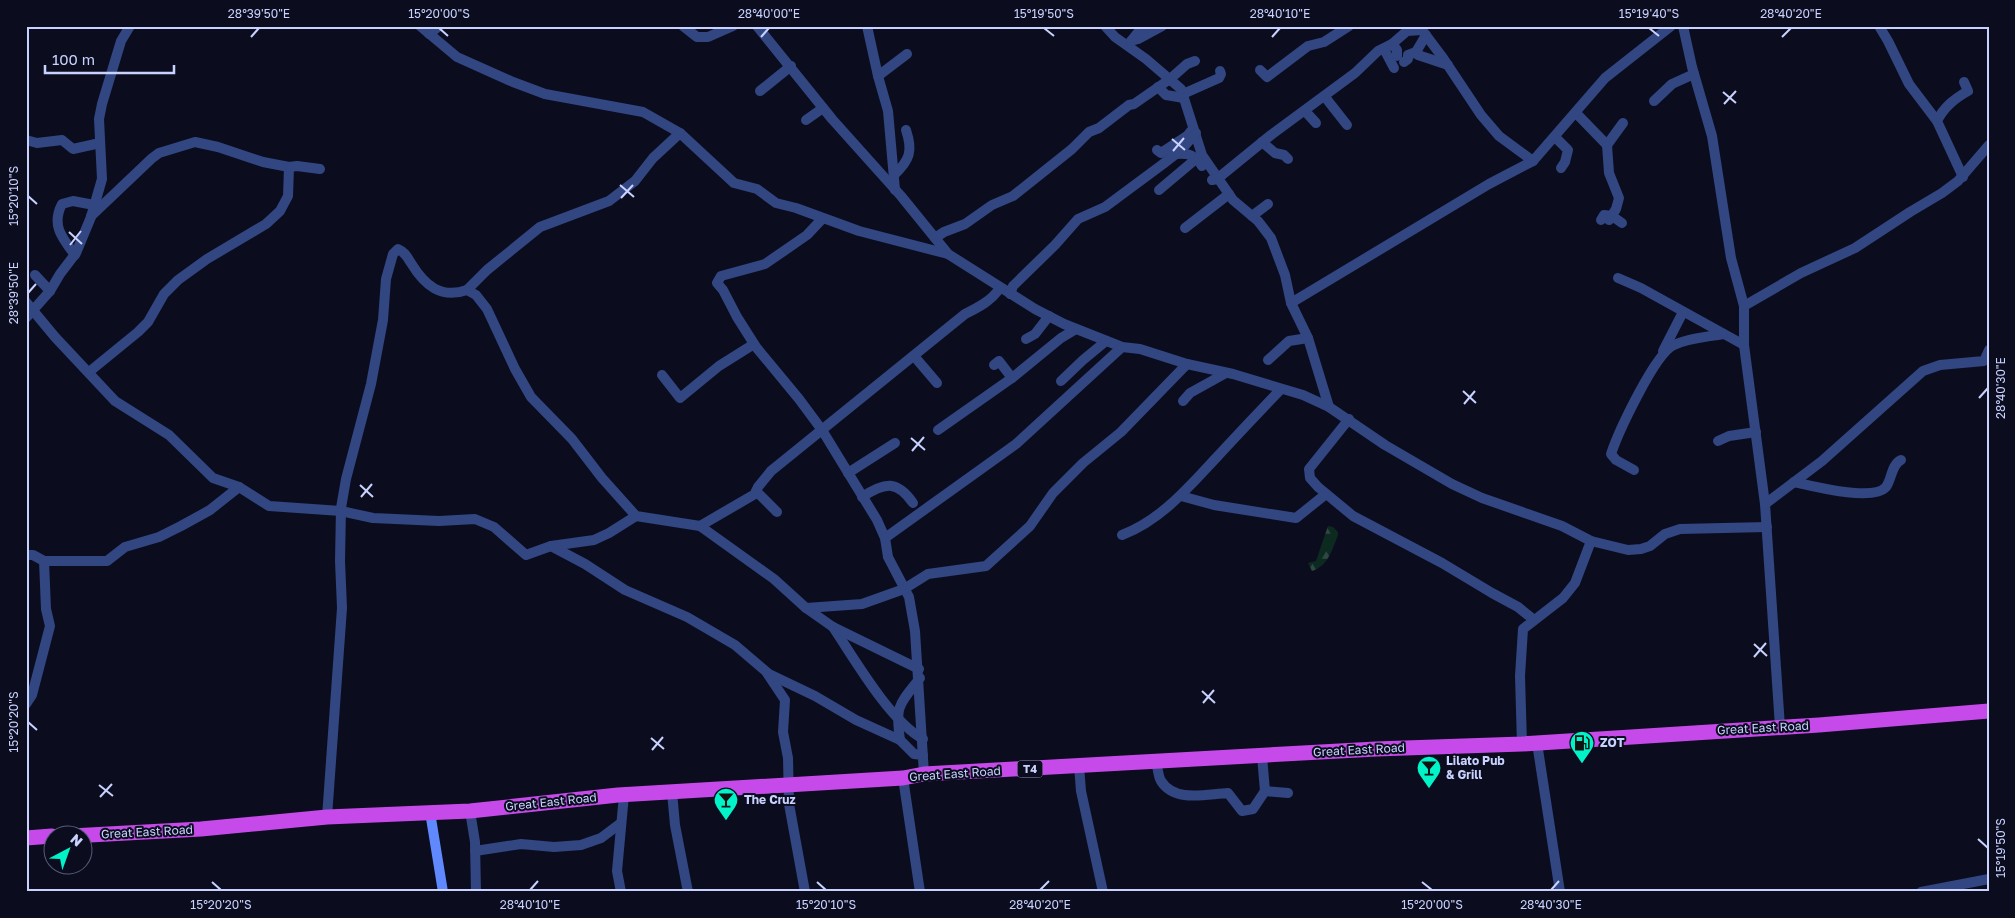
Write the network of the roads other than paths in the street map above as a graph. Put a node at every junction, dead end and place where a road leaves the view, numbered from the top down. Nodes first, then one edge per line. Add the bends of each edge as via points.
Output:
1 (130, 26) edge
2 (420, 26) edge
3 (439, 26) edge
4 (683, 26) edge
5 (733, 26) edge
6 (757, 26) edge
7 (867, 26) edge
8 (1106, 26) edge
9 (1143, 26) edge
10 (1162, 26) edge
11 (1348, 26) edge
12 (1670, 26) edge
13 (1683, 26) edge
14 (1879, 26) edge
15 (1422, 30) edge
16 (429, 34) junction
17 (1130, 43) junction
18 (1388, 46) junction
19 (1416, 52) junction
20 (907, 54) dead end
21 (1195, 61) dead end
22 (1448, 65) junction
23 (791, 66) junction
24 (1394, 68) dead end
25 (1260, 70) dead end
26 (1220, 72) dead end
27 (1694, 74) junction
28 (878, 76) junction
29 (1170, 80) junction
30 (1964, 82) dead end
31 (1158, 87) junction
32 (760, 91) dead end
33 (1184, 96) junction
34 (1325, 96) junction
35 (1654, 101) dead end
36 (823, 108) junction
37 (1305, 111) junction
38 (1576, 113) junction
39 (806, 120) dead end
40 (1937, 121) junction
41 (1316, 123) dead end
42 (1623, 123) dead end
43 (1347, 125) dead end
44 (906, 130) dead end
45 (1194, 131) junction
46 (680, 133) junction
47 (1555, 137) junction
48 (26, 140) edge
49 (1262, 142) junction
50 (100, 143) junction
51 (1607, 145) junction
52 (1989, 145) edge
53 (1157, 150) dead end
54 (1176, 154) junction
55 (1198, 157) junction
56 (1288, 159) dead end
57 (1533, 161) junction
58 (289, 168) junction
59 (320, 168) dead end
60 (1561, 168) dead end
61 (894, 175) junction
62 (1963, 176) junction
63 (1217, 179) junction
64 (895, 190) junction
65 (1159, 190) dead end
66 (1229, 194) junction
67 (1268, 204) dead end
68 (94, 205) junction
69 (1252, 216) junction
70 (90, 217) junction
71 (822, 219) junction
72 (1622, 223) dead end
73 (1185, 228) dead end
74 (935, 238) junction
75 (948, 254) junction
76 (75, 255) junction
77 (35, 275) dead end
78 (1618, 278) dead end
79 (1000, 288) junction
80 (467, 290) junction
81 (50, 291) junction
82 (1010, 294) junction
83 (26, 302) edge
84 (1291, 303) junction
85 (1744, 306) junction
86 (1684, 312) junction
87 (30, 315) edge
88 (1049, 316) junction
89 (1076, 329) junction
90 (1723, 334) junction
91 (1308, 338) junction
92 (1026, 339) dead end
93 (1106, 341) junction
94 (754, 344) junction
95 (1744, 345) junction
96 (1122, 347) junction
97 (1989, 350) edge
98 (914, 356) junction
99 (1660, 357) junction
100 (1268, 360) dead end
101 (1187, 364) junction
102 (994, 365) dead end
103 (90, 372) junction
104 (1226, 372) junction
105 (662, 375) dead end
106 (1012, 378) junction
107 (1061, 382) dead end
108 (936, 383) dead end
109 (1281, 388) junction
110 (1183, 401) dead end
111 (1329, 407) junction
112 (1349, 419) junction
113 (822, 430) junction
114 (938, 430) dead end
115 (1756, 432) junction
116 (1718, 442) dead end
117 (894, 443) dead end
118 (1901, 460) dead end
119 (1634, 470) dead end
120 (848, 473) junction
121 (1794, 482) junction
122 (240, 487) junction
123 (756, 492) junction
124 (1326, 494) junction
125 (1181, 496) junction
126 (862, 497) junction
127 (913, 504) dead end
128 (1765, 504) junction
129 (341, 511) junction
130 (778, 512) dead end
131 (636, 516) junction
132 (700, 526) junction
133 (1767, 526) junction
134 (1122, 535) dead end
135 (885, 538) junction
136 (1591, 541) junction
137 (551, 546) junction
138 (26, 555) edge
139 (44, 560) junction
140 (904, 589) junction
141 (806, 608) junction
142 (1534, 620) junction
143 (833, 627) junction
144 (765, 671) junction
145 (919, 674) junction
146 (26, 704) edge
147 (1989, 710) edge
148 (898, 716) junction
149 (1780, 727) junction
150 (923, 739) junction
151 (900, 740) junction
152 (1537, 743) junction
153 (1522, 744) junction
154 (924, 755) junction
155 (1262, 756) junction
156 (1156, 762) junction
157 (1079, 766) junction
158 (924, 774) junction
159 (903, 778) junction
160 (788, 785) junction
161 (1266, 791) junction
162 (672, 792) junction
163 (1288, 793) dead end
164 (624, 795) junction
165 (470, 811) junction
166 (430, 812) junction
167 (327, 817) junction
168 (622, 823) junction
169 (92, 835) edge
170 (42, 837) edge
171 (26, 838) edge
172 (475, 851) junction
173 (1989, 879) edge
174 (443, 892) edge
175 (476, 892) edge
176 (621, 892) edge
177 (688, 892) edge
178 (805, 892) edge
179 (920, 892) edge
180 (1103, 892) edge
181 (1560, 892) edge
182 (1921, 892) edge

1 - 50 street via 121,41 102,104
2 - 16 street
3 - 16 street
4 - 5 street via 697,38 708,37
6 - 23 street
7 - 28 street
8 - 17 street
9 - 17 street
10 - 17 street
11 - 25 street via 1324,42 1308,46 1267,77
12 - 38 street via 1605,78
13 - 27 street
14 - 40 street via 1909,84
15 - 18 street via 1407,31
15 - 19 street
15 - 22 street
16 - 46 street via 457,57 513,82 545,94 643,112
17 - 29 street
18 - 19 street via 1397,50 1401,59 1408,59 1408,55
18 - 24 street
18 - 34 street
19 - 22 street
20 - 28 street
21 - 29 street
22 - 57 street via 1498,136
23 - 32 street
23 - 36 street
26 - 33 street via 1220,78
27 - 35 street via 1672,84
27 - 85 street via 1712,136 1731,258
28 - 61 street via 888,111
29 - 31 street
29 - 33 street
30 - 40 street via 1968,91 1942,110
31 - 33 street via 1166,95
31 - 74 street via 1089,132 1013,196
33 - 45 street
34 - 37 street
34 - 43 street
36 - 39 street
36 - 64 street
37 - 41 street
37 - 49 street
38 - 47 street
38 - 51 street
40 - 62 street
42 - 51 street
44 - 61 street via 911,148 906,164
45 - 53 street via 1161,153
45 - 54 street
45 - 55 street
46 - 71 street via 734,182 757,189 776,203
46 - 80 street via 653,158 635,181 609,201 540,226
47 - 57 street
47 - 60 street via 1568,150
48 - 50 street via 37,143 62,140 73,149
49 - 56 street
49 - 63 street
50 - 68 street via 102,179
51 - 72 street via 1609,173 1619,198 1607,219
52 - 62 street
54 - 55 street
54 - 82 street via 1105,207 1078,219 1013,286
55 - 63 street
55 - 65 street
57 - 84 street
58 - 59 street
58 - 70 street via 218,147 188,142 151,159
58 - 103 street via 288,196 280,211 266,224 178,280 164,294 148,322
61 - 64 street
62 - 85 street via 1855,248 1801,273
63 - 66 street
64 - 74 street
66 - 69 street
66 - 73 street
67 - 69 street
68 - 70 street
68 - 76 street via 73,201 62,204 58,212 57,227
69 - 84 street via 1272,238
70 - 76 street
71 - 75 street
71 - 94 street via 807,235 765,264 728,273 718,279 717,283
74 - 75 street
75 - 79 street
76 - 81 street
77 - 81 street
78 - 86 street
79 - 82 street
79 - 98 street
80 - 129 street via 440,293 419,276 402,250 398,249 393,254 386,279 383,320 371,384
80 - 131 street via 487,310 531,397 572,439
81 - 87 street
82 - 88 street
83 - 87 street
84 - 91 street
85 - 95 street
86 - 90 street
86 - 99 street
87 - 103 street
88 - 89 street
88 - 92 street via 1035,334
89 - 93 street
89 - 106 street
90 - 95 street
90 - 99 street via 1673,345
91 - 100 street via 1289,341
91 - 111 street
93 - 96 street
93 - 107 street
94 - 105 street via 719,366 680,398
94 - 113 street
95 - 115 street
96 - 101 street via 1140,349
96 - 135 street via 1016,444
97 - 121 street via 1984,361 1940,365 1923,371
98 - 108 street
98 - 113 street
99 - 119 street via 1617,434 1611,454
101 - 104 street
101 - 140 street via 1121,432 1083,462 1054,493 1030,526 986,566 928,574
102 - 106 street via 999,361
103 - 122 street via 115,401 168,435 213,478
104 - 109 street
104 - 110 street
106 - 114 street
109 - 111 street
109 - 125 street
111 - 112 street
112 - 124 street via 1309,469 1310,478
112 - 136 street via 1385,445 1452,484 1562,526
113 - 120 street
113 - 123 street via 771,471
115 - 116 street via 1729,436
115 - 128 street
117 - 120 street
118 - 121 street via 1896,462 1885,487 1877,492 1858,494
120 - 126 street
121 - 128 street
122 - 129 street via 269,506
122 - 139 street via 210,510 159,537 125,547 107,561
123 - 130 street
123 - 132 street
124 - 125 street via 1296,518 1214,505
124 - 142 street via 1354,516 1518,606
125 - 134 street via 1155,518
126 - 127 street via 888,484 901,488
126 - 135 street
128 - 133 street
129 - 137 street via 373,518 476,519 494,527 526,555
129 - 167 street via 342,608
131 - 132 street
131 - 137 street via 594,540
132 - 141 street via 774,579
133 - 136 street via 1680,529 1641,549 1628,550
133 - 149 street
135 - 140 street via 888,557
136 - 142 street via 1575,583 1563,598
137 - 144 street via 625,590 687,617 735,645
138 - 139 street
139 - 146 street via 50,626 32,695
140 - 141 street via 862,604
140 - 145 street via 909,597 915,631
141 - 143 street
142 - 153 street via 1523,628 1521,638
143 - 145 street
143 - 148 street via 862,671
144 - 151 street
144 - 160 street via 785,700 783,732 788,758
145 - 148 street via 899,706
145 - 150 street
147 - 149 highway, Great East Road / T4
148 - 150 street
148 - 151 street
149 - 152 highway, Great East Road / T4
150 - 154 street
151 - 154 street via 914,754
152 - 153 highway, Great East Road / T4
152 - 181 street
153 - 155 highway, Great East Road / T4
154 - 158 street
155 - 156 highway, Great East Road / T4
155 - 161 street
156 - 157 highway, Great East Road / T4
156 - 161 street via 1160,780 1167,789 1184,796 1228,792 1242,811 1253,809
157 - 158 highway, Great East Road / T4
157 - 180 street via 1081,791
158 - 159 highway, Great East Road / T4
159 - 160 highway, Great East Road / T4
159 - 179 street
160 - 162 highway, Great East Road / T4
160 - 178 street
161 - 163 street
162 - 164 highway, Great East Road / T4
162 - 177 street
164 - 165 highway, Great East Road / T4
164 - 168 street
165 - 166 highway, Great East Road / T4
165 - 172 street
166 - 167 highway, Great East Road / T4
166 - 174 main road
167 - 169 highway, Great East Road / T4
168 - 172 street via 601,838 581,845 521,844
168 - 176 street via 617,871
170 - 171 highway
172 - 175 street
173 - 182 street

